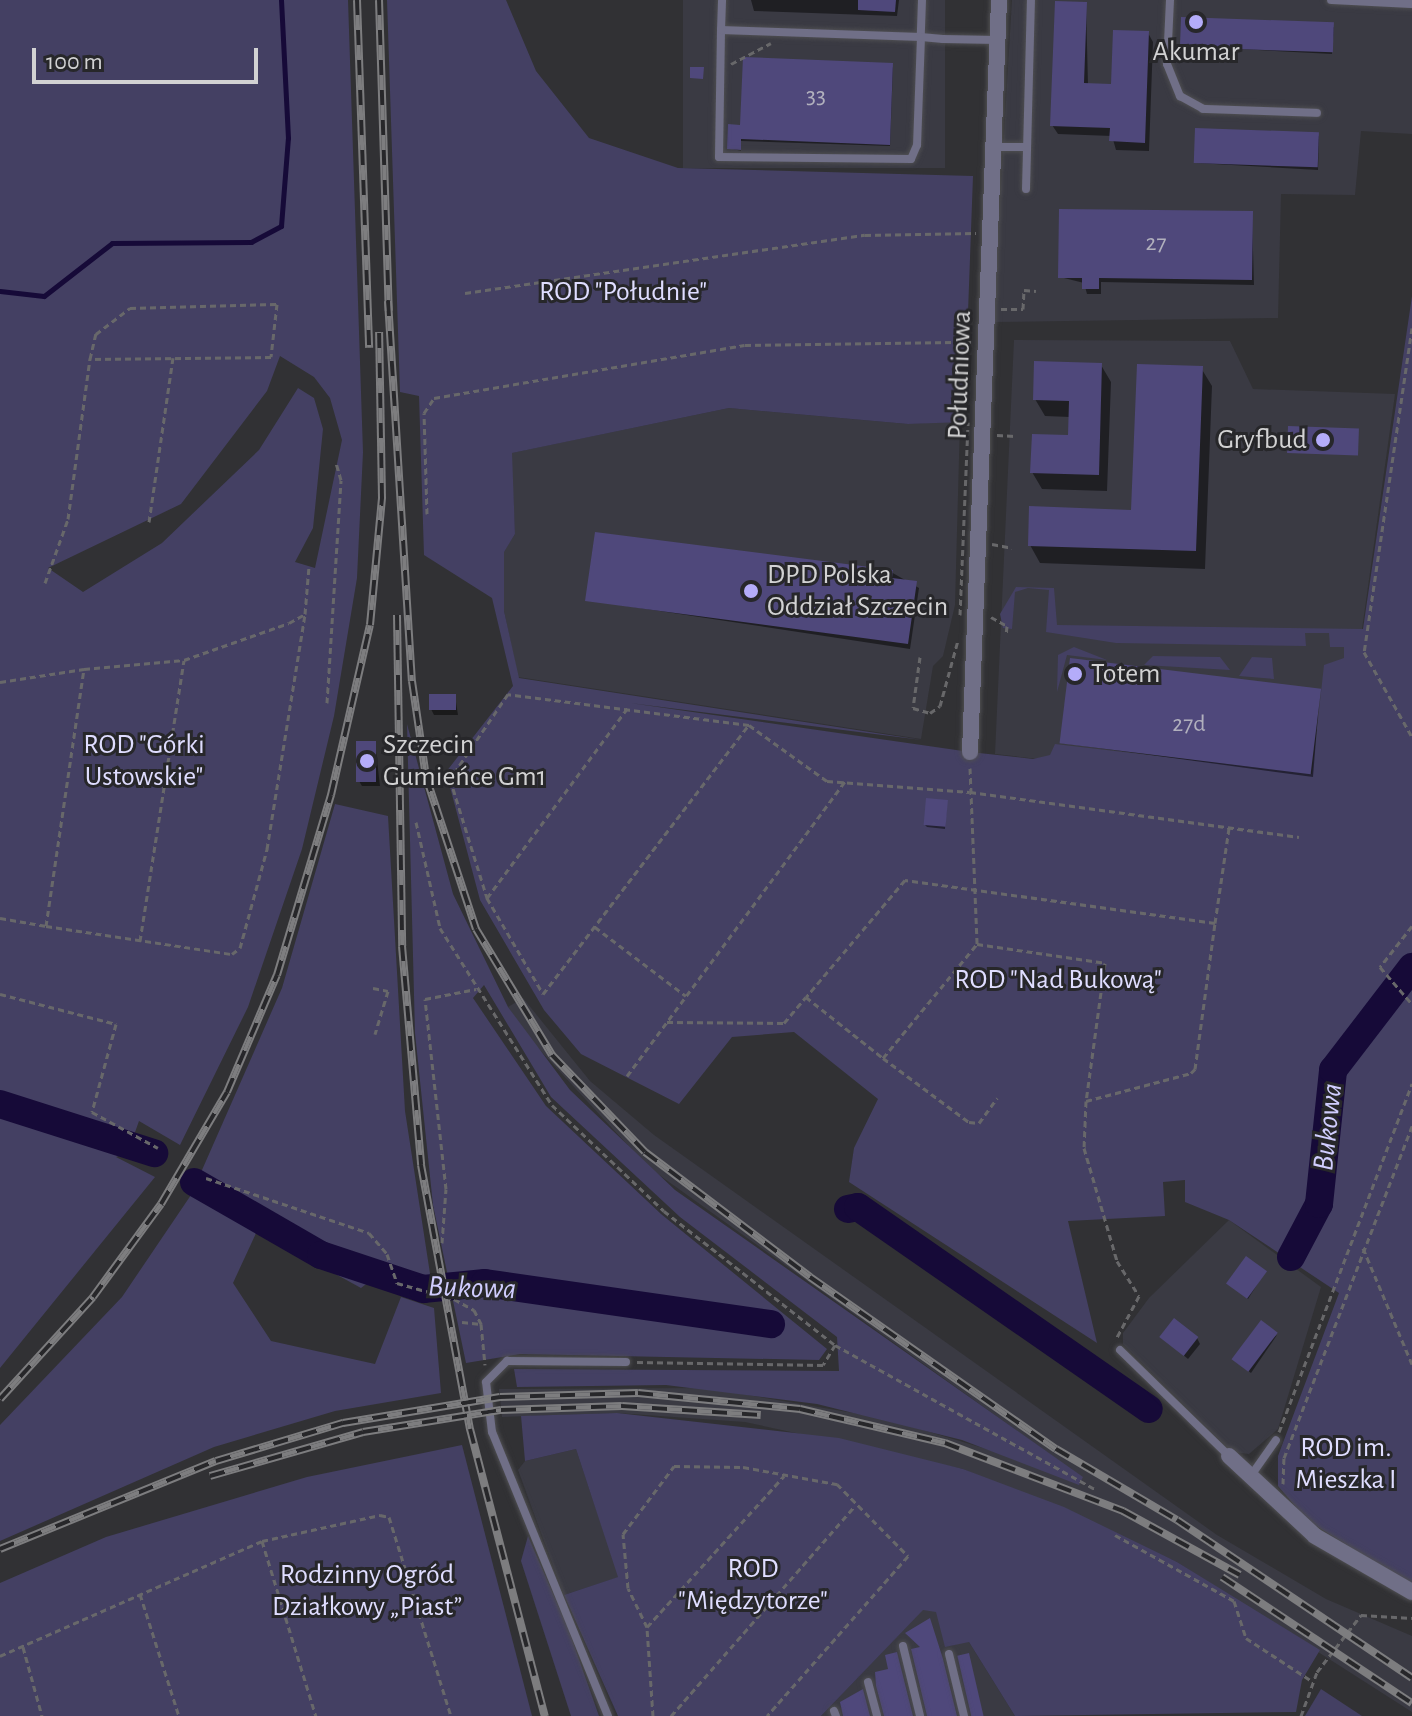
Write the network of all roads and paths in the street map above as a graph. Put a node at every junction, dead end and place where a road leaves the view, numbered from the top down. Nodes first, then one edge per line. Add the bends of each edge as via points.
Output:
1 (722, 0) edge
2 (922, 0) edge
3 (999, 0) edge
4 (1031, 0) edge
5 (1170, 0) edge
6 (1331, 0) edge
7 (1412, 4) edge
8 (721, 30) junction
9 (772, 32) junction
10 (921, 37) junction
11 (997, 40) junction
12 (741, 63) dead end
13 (1317, 113) dead end
14 (994, 147) junction
15 (1027, 147) junction
16 (1026, 189) dead end
17 (991, 233) junction
18 (465, 293) dead end
19 (1412, 328) edge
20 (988, 342) junction
21 (173, 358) junction
22 (90, 359) junction
23 (336, 462) dead end
24 (427, 514) dead end
25 (149, 522) dead end
26 (1012, 548) dead end
27 (990, 552) dead end
28 (309, 566) dead end
29 (45, 583) dead end
30 (988, 610) dead end
31 (305, 614) junction
32 (964, 617) dead end
33 (1006, 635) dead end
34 (920, 657) dead end
35 (184, 660) junction
36 (84, 669) junction
37 (0, 682) edge
38 (327, 703) dead end
39 (629, 706) junction
40 (749, 725) junction
41 (1412, 737) edge
42 (970, 752) joint
43 (846, 780) junction
44 (970, 792) junction
45 (416, 822) dead end
46 (1229, 828) junction
47 (1299, 837) dead end
48 (971, 890) junction
49 (487, 898) junction
50 (0, 918) edge
51 (1215, 923) junction
52 (46, 926) junction
53 (1412, 926) edge
54 (595, 927) junction
55 (140, 942) junction
56 (977, 944) junction
57 (373, 988) dead end
58 (476, 989) junction
59 (0, 994) edge
60 (686, 996) junction
61 (806, 997) junction
62 (1412, 1004) edge
63 (667, 1022) junction
64 (375, 1034) dead end
65 (883, 1058) junction
66 (627, 1076) dead end
67 (1412, 1084) edge
68 (997, 1098) dead end
69 (1086, 1101) junction
70 (1412, 1126) edge
71 (158, 1148) dead end
72 (206, 1178) dead end
73 (442, 1243) dead end
74 (1363, 1248) junction
75 (462, 1322) dead end
76 (481, 1324) junction
77 (835, 1345) junction
78 (1120, 1350) joint
79 (626, 1362) joint
80 (1412, 1364) edge
81 (486, 1382) junction
82 (1276, 1440) joint
83 (1229, 1456) joint
84 (786, 1474) junction
85 (1250, 1477) junction
86 (1097, 1490) dead end
87 (1292, 1495) dead end
88 (855, 1506) junction
89 (1115, 1535) dead end
90 (262, 1541) junction
91 (1412, 1592) edge
92 (140, 1594) junction
93 (1412, 1618) edge
94 (647, 1627) junction
95 (23, 1646) junction
96 (903, 1646) dead end
97 (949, 1654) dead end
98 (0, 1656) edge
99 (1312, 1681) junction
100 (868, 1682) dead end
101 (42, 1716) edge
102 (179, 1716) edge
103 (316, 1716) edge
104 (451, 1716) edge
105 (608, 1716) edge
106 (653, 1716) edge
107 (671, 1716) edge
108 (767, 1716) edge
109 (877, 1716) edge
110 (920, 1716) edge
111 (964, 1716) edge
112 (1301, 1716) edge

1 - 8 lane
2 - 10 lane
3 - 11 street, Południowa
4 - 15 lane
5 - 13 lane via 1167,64 1180,96 1203,109
6 - 7 lane
8 - 9 lane
8 - 10 lane via 717,150 723,158 908,161 917,145
9 - 10 lane
9 - 12 path via 771,46 741,55
10 - 11 lane
11 - 14 street, Południowa
14 - 15 lane
14 - 17 street, Południowa
15 - 16 lane
17 - 18 path via 865,235
17 - 20 street, Południowa
19 - 41 path via 1364,652
20 - 24 path via 745,345 434,398 424,413
20 - 42 street, Południowa
21 - 22 path
21 - 22 path via 271,357 277,304 130,308 96,334
21 - 25 path
22 - 29 path via 68,519
23 - 38 path via 341,480
26 - 27 path via 990,543
28 - 31 path
30 - 33 path
31 - 35 path
31 - 55 path via 267,849 240,948 232,954
32 - 34 path via 940,706 930,713 913,708
35 - 36 path
35 - 55 path
36 - 37 path
36 - 52 path
39 - 40 path
39 - 49 path
39 - 49 path via 515,691 450,771
40 - 43 path via 827,781
40 - 54 path
42 - 44 path
43 - 44 path
43 - 60 path
44 - 46 path
44 - 48 path
45 - 58 path via 440,928
46 - 47 path
46 - 51 path
48 - 51 path
48 - 56 path
48 - 61 path via 896,883
49 - 54 path via 543,994
50 - 52 path
51 - 69 path via 1195,1069
52 - 55 path
53 - 62 path via 1380,967 1385,981
54 - 60 path
56 - 65 path
56 - 69 path via 1105,963
57 - 64 path via 388,991
58 - 73 path via 425,999 446,1189
58 - 77 path via 552,1105 664,1211
59 - 71 path via 116,1024 92,1112 136,1131
60 - 63 path
61 - 63 path via 784,1023
61 - 65 path
63 - 66 path
65 - 68 path via 969,1122 979,1123
67 - 82 path
69 - 78 path via 1084,1148 1117,1261 1139,1296 1117,1333
70 - 74 path
72 - 76 path via 369,1233 396,1277 474,1310
74 - 80 path
74 - 87 path via 1284,1458 1283,1484
75 - 76 path
76 - 81 path
77 - 79 path via 823,1365
77 - 86 path
78 - 83 lane
79 - 81 lane via 507,1361
81 - 105 lane via 492,1432
82 - 85 lane
83 - 85 street
84 - 88 path via 837,1484
84 - 94 path
84 - 94 path via 674,1466 623,1534 628,1588
85 - 91 street via 1315,1536
88 - 107 path
88 - 108 path via 908,1556 906,1564
89 - 99 path via 1234,1601 1246,1638
90 - 92 path
90 - 103 path
90 - 104 path via 389,1517
92 - 95 path
92 - 102 path
93 - 99 path via 1361,1615
94 - 106 path
95 - 98 path
95 - 101 path
96 - 110 lane
97 - 111 lane
99 - 112 path
100 - 109 lane

